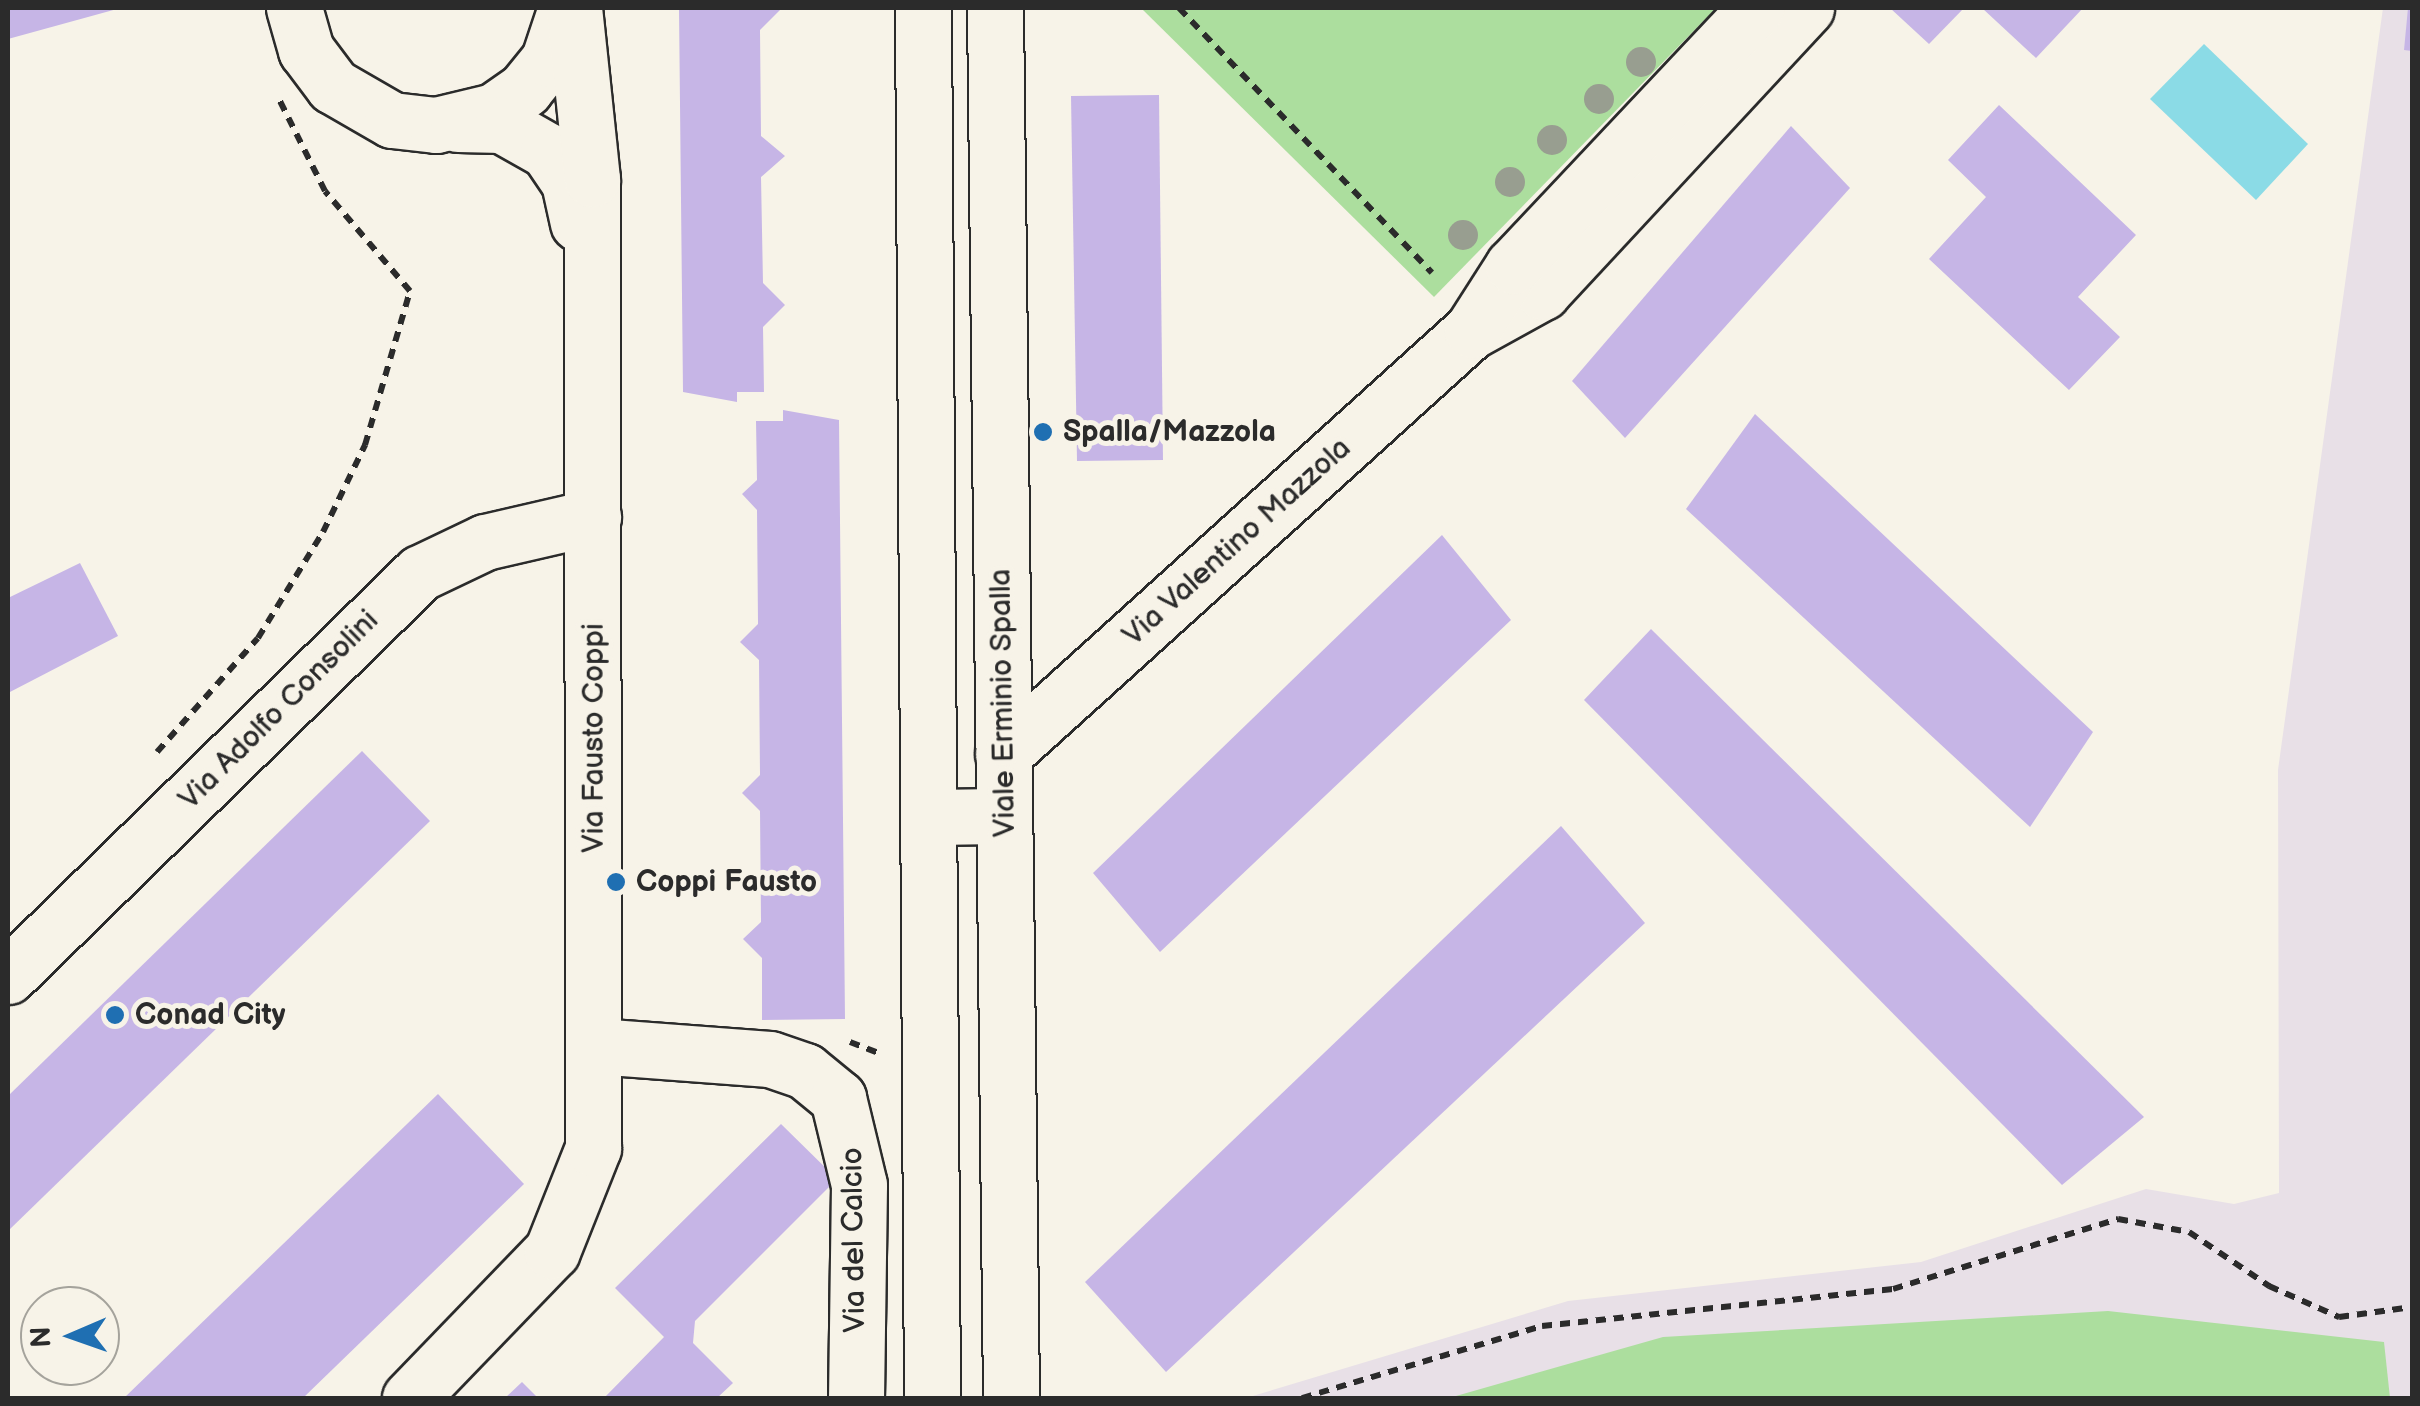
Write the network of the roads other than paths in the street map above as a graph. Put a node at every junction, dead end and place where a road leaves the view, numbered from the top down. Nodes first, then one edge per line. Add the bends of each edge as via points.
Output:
1 (294, 8) edge
2 (566, 8) edge
3 (574, 8) edge
4 (923, 8) edge
5 (996, 8) edge
6 (1806, 8) edge
7 (1745, 38) edge
8 (458, 124) junction
9 (590, 310) junction
10 (593, 517) junction
11 (1003, 754) junction
12 (1003, 816) junction
13 (929, 817) junction
14 (8, 976) edge
15 (596, 1046) junction
16 (410, 1398) edge
17 (856, 1398) edge
18 (932, 1398) edge
19 (1011, 1398) edge

1 - 8 street, Via Fausto Coppi via 306,50 351,101 392,120
2 - 8 street via 549,59 525,89
3 - 9 street, Via Fausto Coppi via 590,131
4 - 13 street
5 - 11 street, Viale Erminio Spalla
6 - 7 street, Via Valentino Mazzola
7 - 11 street, Via Valentino Mazzola via 1513,266 1472,330
8 - 9 street, Via Fausto Coppi via 516,130 558,162 575,202
9 - 10 street, Via Fausto Coppi
10 - 14 street, Via Adolfo Consolini via 486,542 420,573
10 - 15 street, Via Fausto Coppi
11 - 12 street, Viale Erminio Spalla
12 - 13 street
12 - 19 street, Viale Erminio Spalla
13 - 18 street
15 - 16 street, Via Fausto Coppi via 593,1148 572,1218 520,1291
15 - 17 street, Via del Calcio via 770,1059 806,1071 838,1098 859,1185

